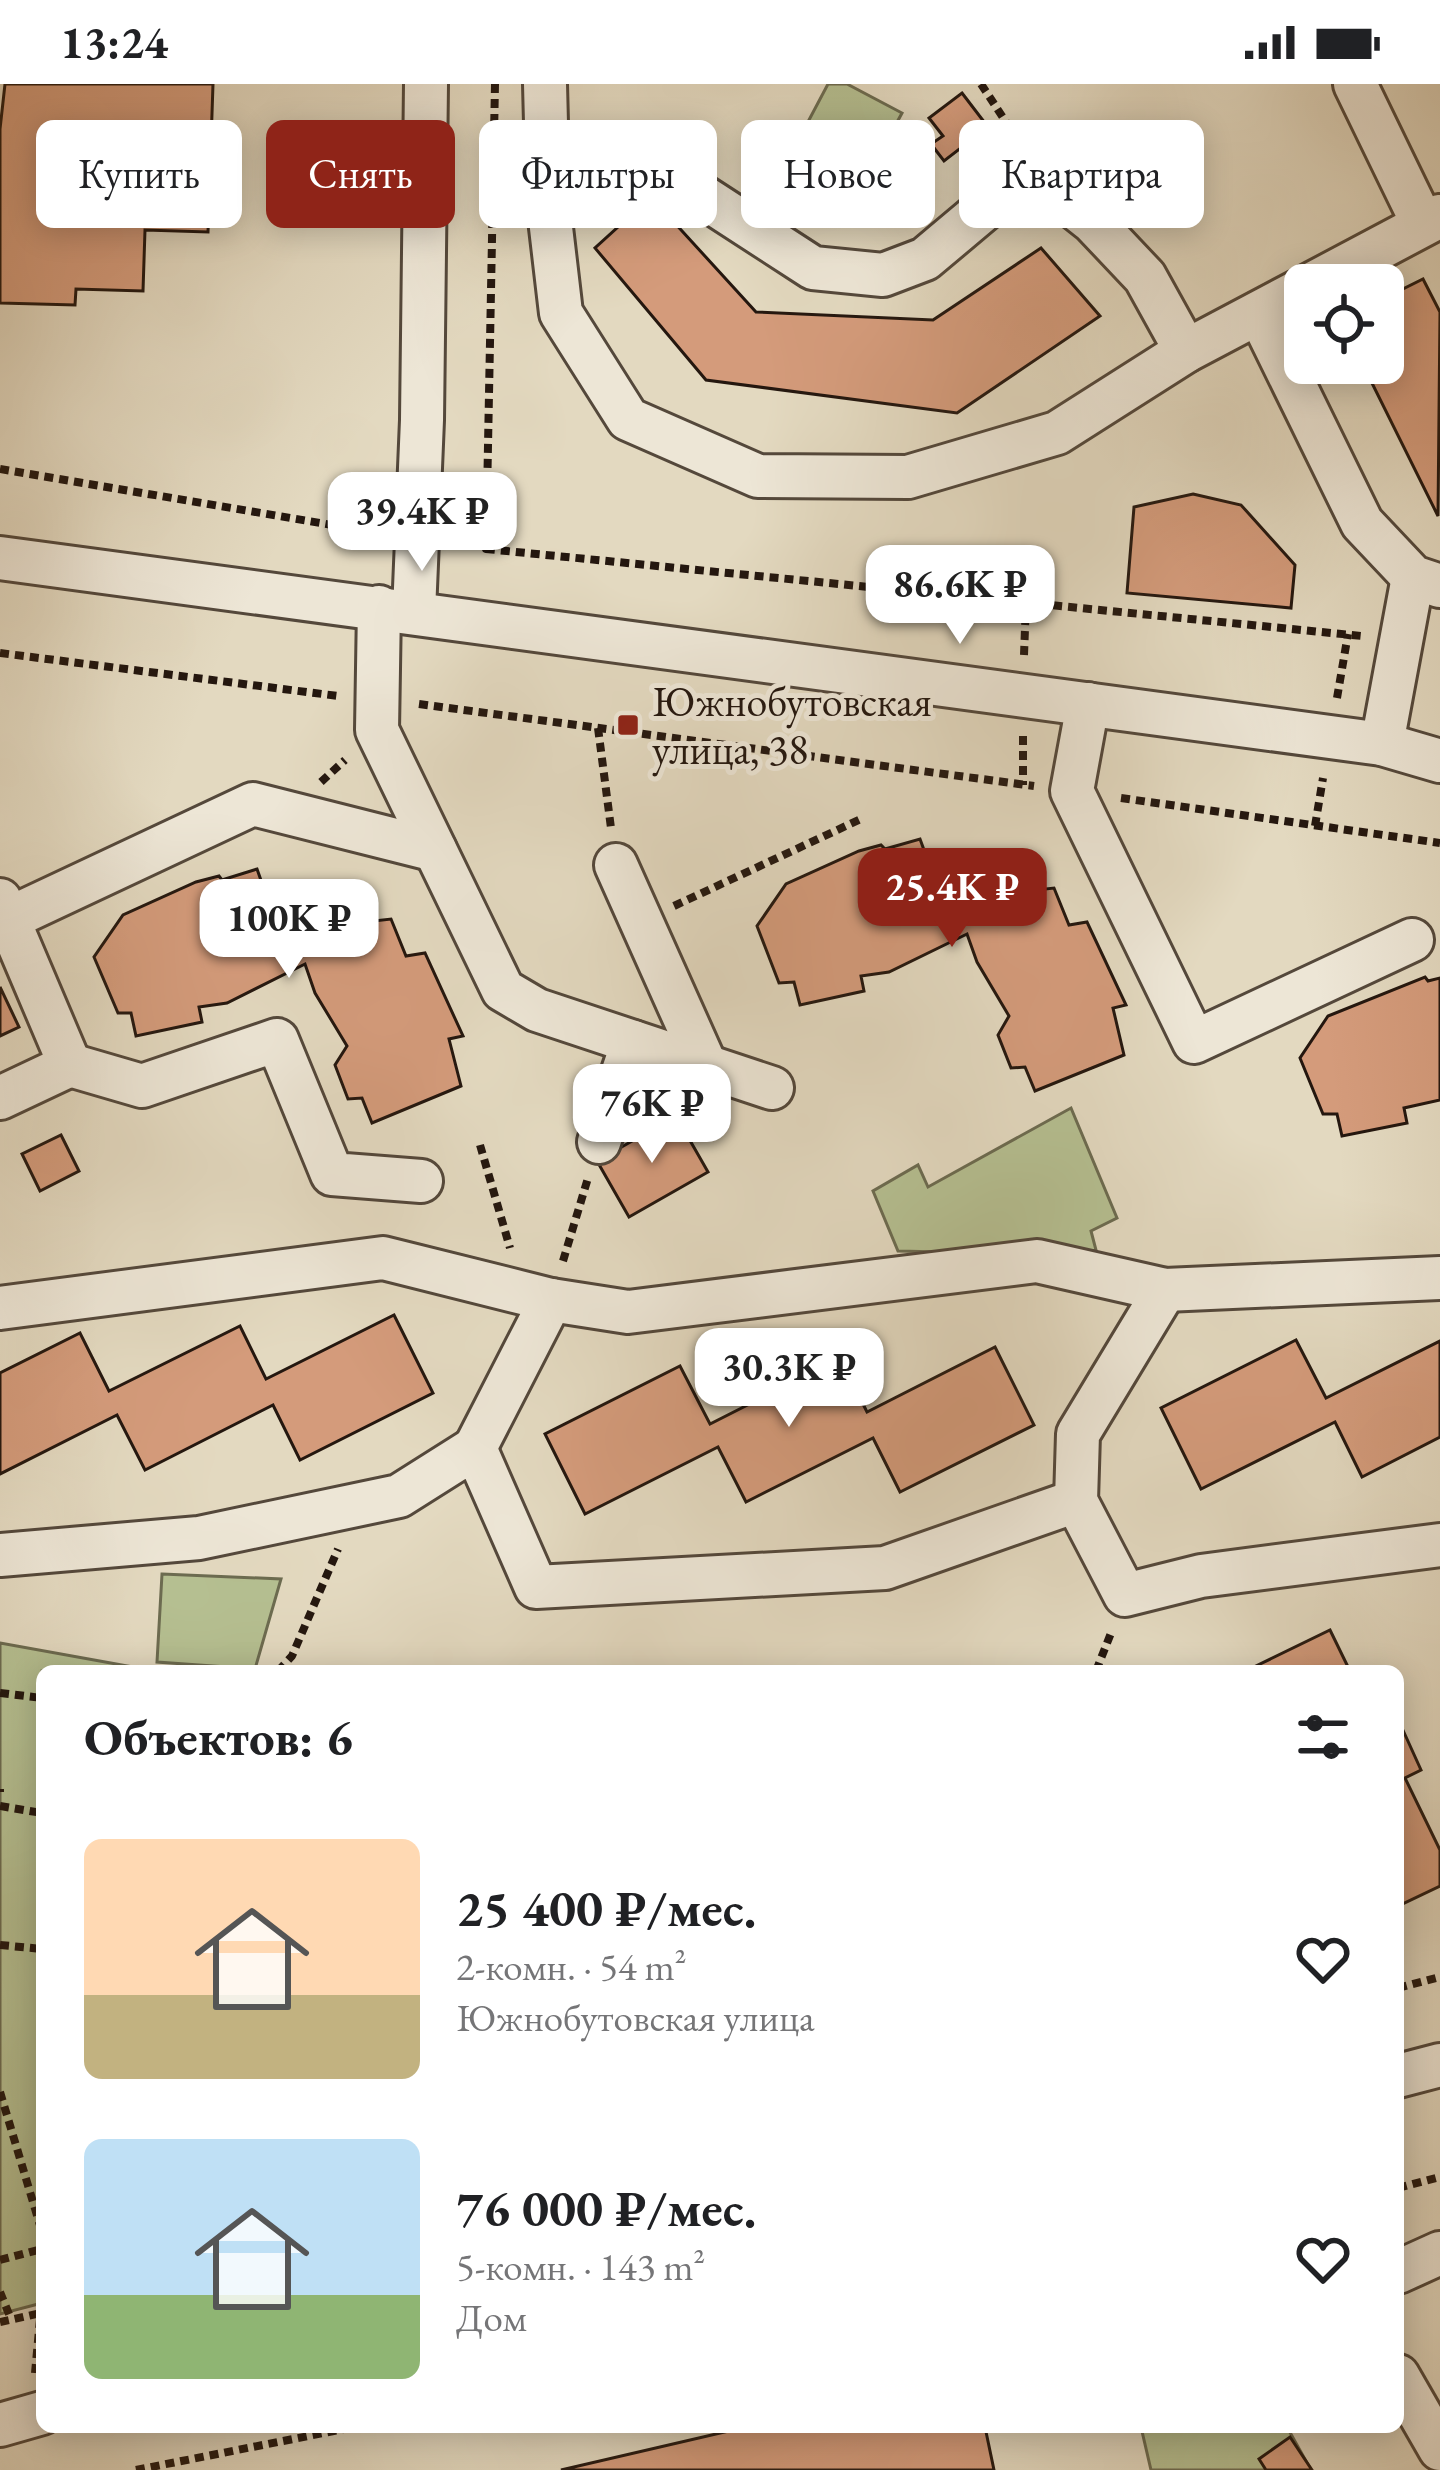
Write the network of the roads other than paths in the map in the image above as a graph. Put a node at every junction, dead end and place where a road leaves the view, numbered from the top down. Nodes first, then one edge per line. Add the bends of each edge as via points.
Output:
1 (426, 84) edge
2 (544, 84) edge
3 (1355, 84) edge
4 (545, 120) edge
5 (717, 206) edge
6 (1431, 220) edge
7 (553, 228) edge
8 (1349, 264) edge
9 (1284, 299) edge
10 (1259, 313) junction
11 (1186, 351) junction
12 (0, 558) edge
13 (1427, 581) edge
14 (396, 610) junction
15 (1088, 704) junction
16 (1382, 744) junction
17 (1440, 761) edge
18 (435, 850) junction
19 (616, 865) road end
20 (4, 909) edge
21 (1412, 940) dead end
22 (633, 1042) junction
23 (70, 1065) junction
24 (706, 1066) junction
25 (772, 1088) dead end
26 (0, 1098) edge
27 (599, 1142) road end
28 (421, 1180) dead end
29 (1440, 1278) edge
30 (1165, 1290) junction
31 (537, 1295) junction
32 (0, 1308) edge
33 (475, 1448) junction
34 (1076, 1501) junction
35 (1440, 1545) edge
36 (0, 1555) edge
37 (1440, 2065) edge
38 (1404, 2074) edge
39 (1440, 2253) edge
40 (1404, 2269) edge
41 (1404, 2386) edge
42 (1440, 2449) edge

1 - 14 street via 422,420
2 - 4 street
3 - 6 street
5 - 11 street via 812,268 883,275 925,259 1007,190 1050,188 1145,277
6 - 8 street
7 - 11 street via 561,313 628,418 758,476 908,477 1057,433
9 - 10 street
10 - 11 street
10 - 13 street via 1363,524
12 - 14 street
13 - 16 street via 1401,640
14 - 15 street
14 - 18 street via 376,715
15 - 16 street
15 - 21 street via 1072,791 1194,1042
16 - 17 street
18 - 20 street via 253,804
18 - 22 street via 503,990
19 - 24 street
20 - 23 street
22 - 24 street
22 - 27 street
23 - 26 street
23 - 28 street via 142,1086 277,1040 332,1174
24 - 25 street
29 - 30 street
30 - 31 street via 1037,1262 628,1312
30 - 34 street via 1078,1434
31 - 32 street via 383,1258
31 - 33 street
33 - 34 street via 536,1587 884,1568
33 - 36 street via 399,1496 199,1538
34 - 35 street via 1125,1595 1201,1576
37 - 38 street
39 - 40 street
41 - 42 street

